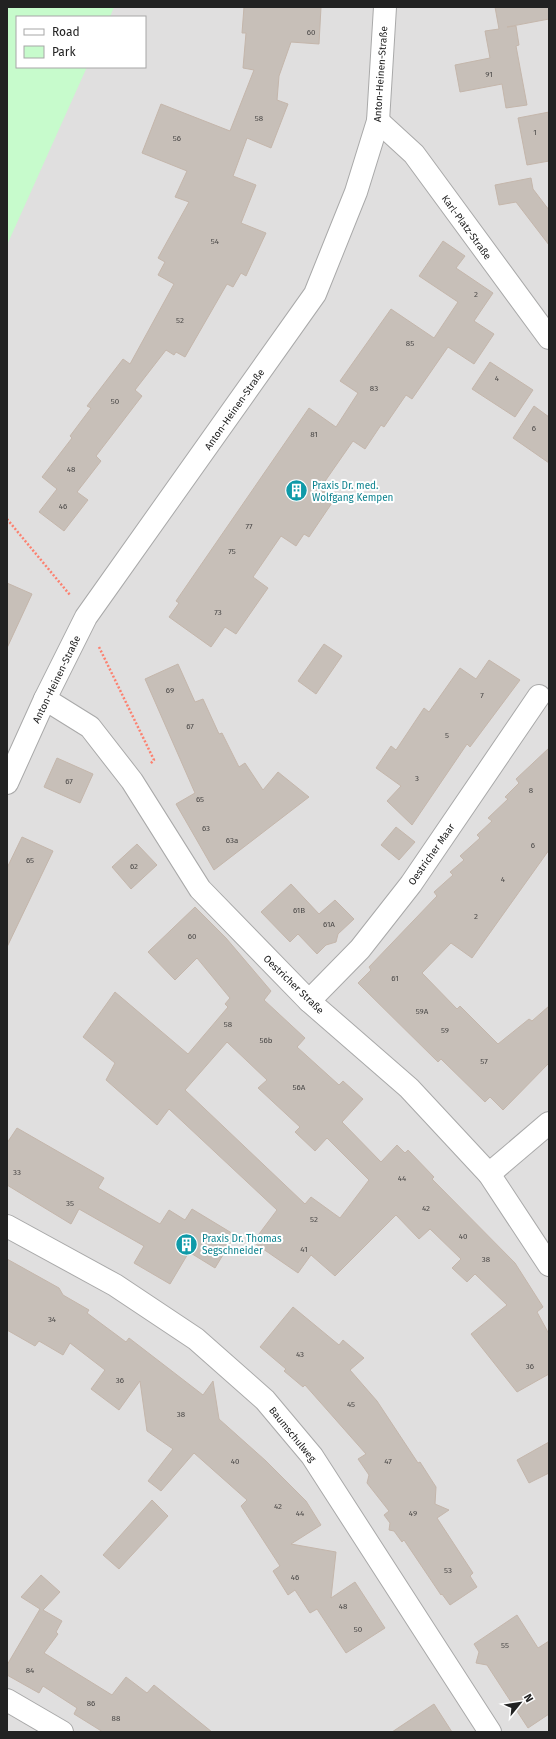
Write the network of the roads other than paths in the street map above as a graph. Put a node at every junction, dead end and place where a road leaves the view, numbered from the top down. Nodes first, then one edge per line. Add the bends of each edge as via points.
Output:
1 (385, 7) edge
2 (378, 121) junction
3 (549, 338) edge
4 (539, 696) dead end
5 (45, 699) junction
6 (7, 783) edge
7 (309, 1001) junction
8 (549, 1123) edge
9 (489, 1174) junction
10 (7, 1226) edge
11 (549, 1265) edge
12 (7, 1700) edge
13 (62, 1732) edge
14 (490, 1732) edge

1 - 2 street, Anton-Heinen-Straße
2 - 3 street, Karl-Platz-Straße via 414,154
2 - 5 street, Anton-Heinen-Straße via 356,192 315,294 86,617
4 - 7 street, Oestricher Maar via 411,884 360,949
5 - 6 street, Anton-Heinen-Straße
5 - 7 street, Oestricher Straße via 90,727 132,781 200,889
7 - 9 street, Oestricher Straße via 409,1088
8 - 9 street
9 - 11 street, Oestricher Straße
10 - 14 street, Baumschulweg via 115,1285 196,1339 265,1400 312,1456
12 - 13 street

